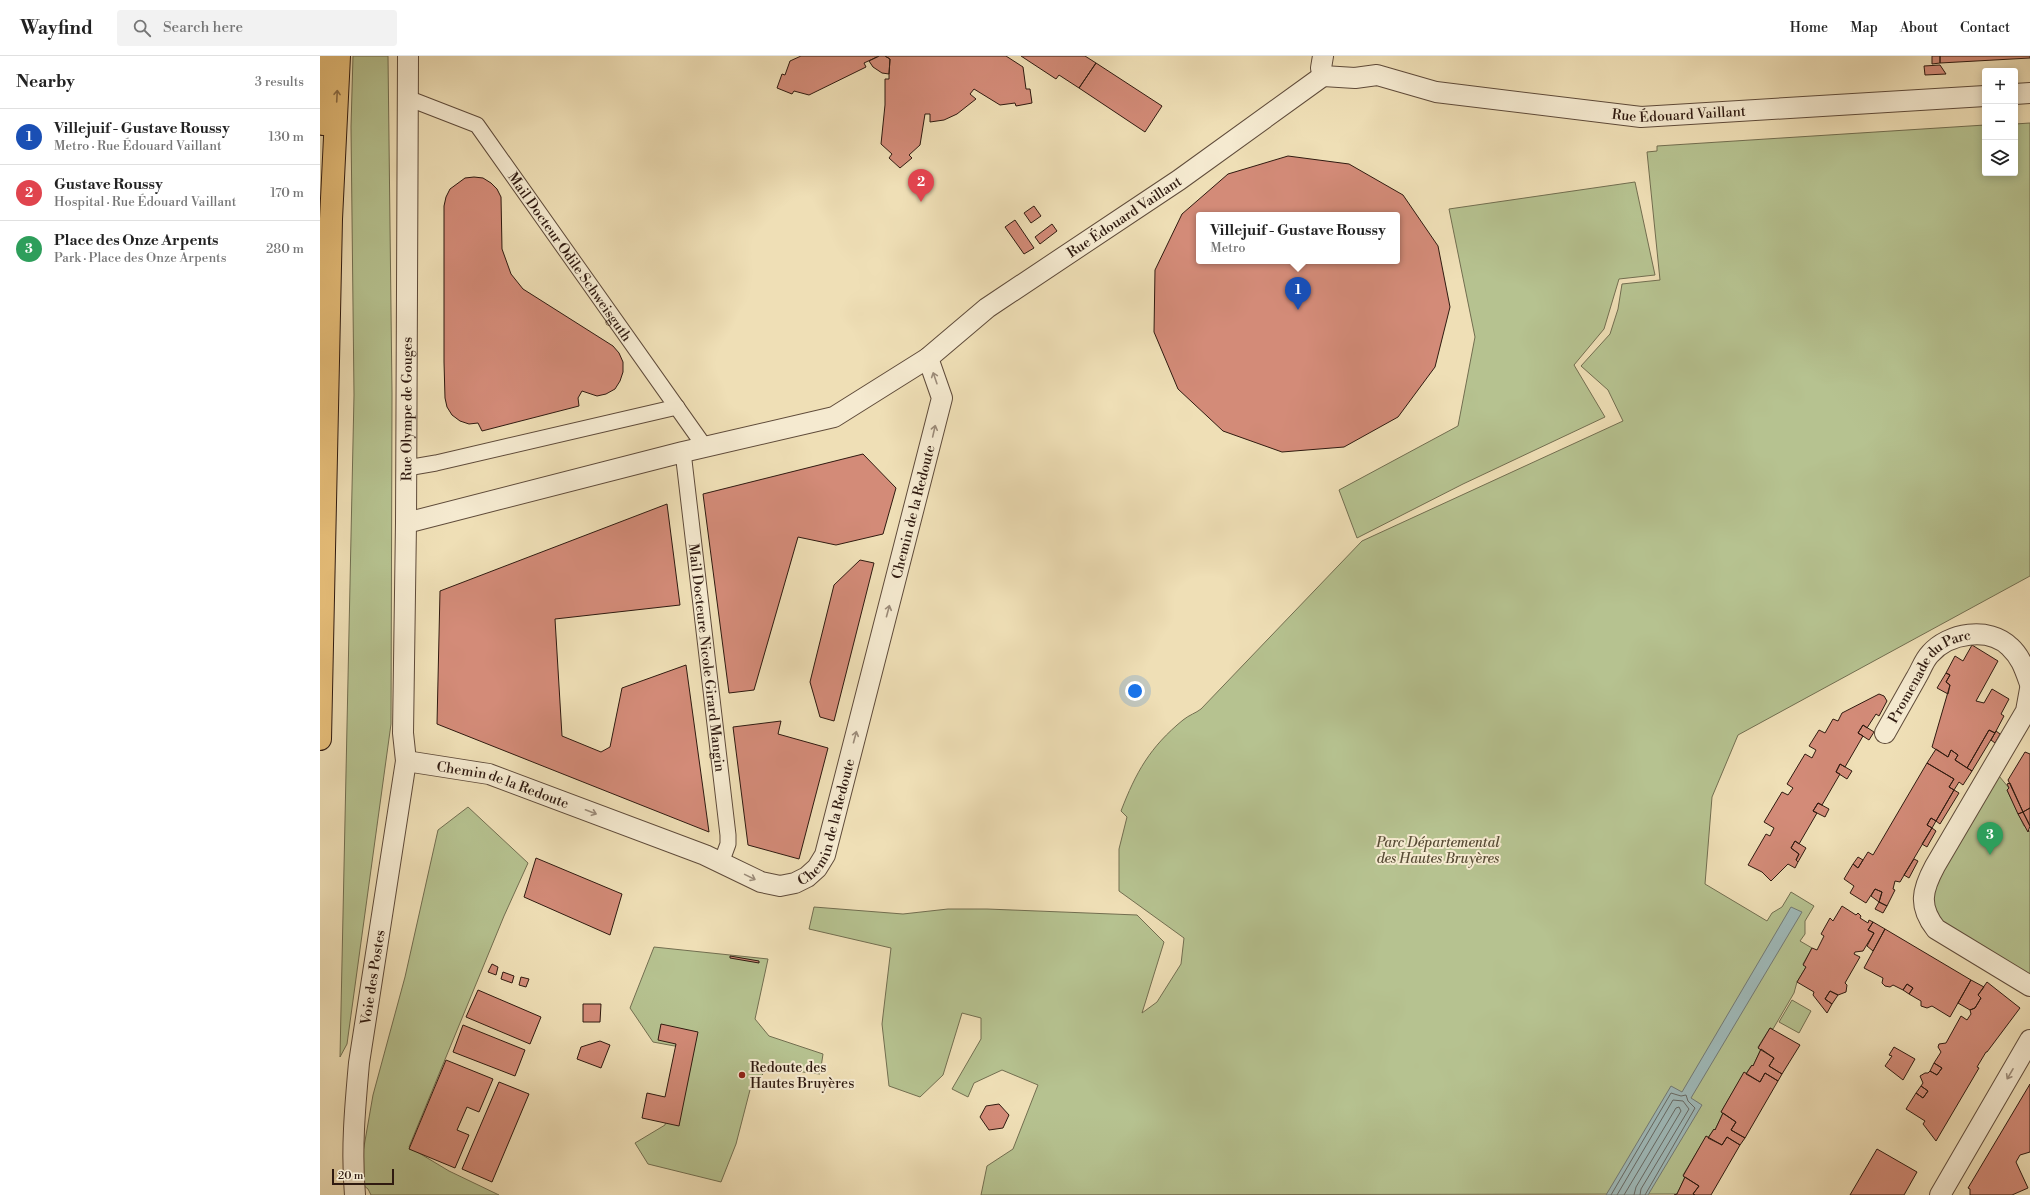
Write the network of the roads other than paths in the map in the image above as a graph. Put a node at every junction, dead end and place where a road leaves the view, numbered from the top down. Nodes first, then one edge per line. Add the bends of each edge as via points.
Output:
1 (339, 56) edge
2 (408, 56) edge
3 (1323, 56) edge
4 (320, 57) edge
5 (1323, 76) junction
6 (2030, 93) edge
7 (2018, 94) edge
8 (1982, 96) edge
9 (410, 99) junction
10 (331, 219) junction
11 (928, 358) junction
12 (677, 407) junction
13 (705, 446) junction
14 (683, 452) junction
15 (406, 468) junction
16 (406, 523) junction
17 (2030, 684) edge
18 (2030, 689) edge
19 (1885, 733) dead end
20 (320, 739) edge
21 (406, 761) junction
22 (721, 862) junction
23 (2030, 986) edge
24 (2030, 1040) edge
25 (1942, 1194) edge
26 (355, 1195) edge

10 -> 1 highway
2 - 9 street, Rue Olympe de Gouges
3 - 5 street
4 - 10 highway via 325,171
5 - 8 street, Rue Édouard Vaillant via 1355,78 1377,75 1436,92 1640,117
5 - 11 street, Rue Édouard Vaillant via 1179,180 987,308
6 - 7 street
9 - 12 street, Mail Docteur Odile Schweisguth via 477,125
9 - 15 street, Rue Olympe de Gouges
10 - 20 highway
11 - 13 street, Rue Édouard Vaillant via 834,416
22 -> 11 street, Chemin de la Redoute via 761,882 780,886 807,877 817,868 825,855 942,398
12 - 13 street, Mail Docteur Odile Schweisguth
12 - 15 street
13 - 14 street, Rue Édouard Vaillant
14 - 16 street, Rue Édouard Vaillant
14 - 22 street, Mail Docteure Nicole Girard Mangin via 728,835 728,844
15 - 16 street, Rue Olympe de Gouges
16 - 21 street, Rue Olympe de Gouges via 403,733
17 - 19 street, Promenade du Parc via 2020,659 2009,645 1995,638 1963,635 1945,642 1930,654
18 - 23 street via 2026,711 1926,883 1924,896 1924,908 1936,929
21 -> 22 street, Chemin de la Redoute via 489,774
21 - 26 street, Voie des Postes via 359,1063 353,1172
24 -> 25 street

